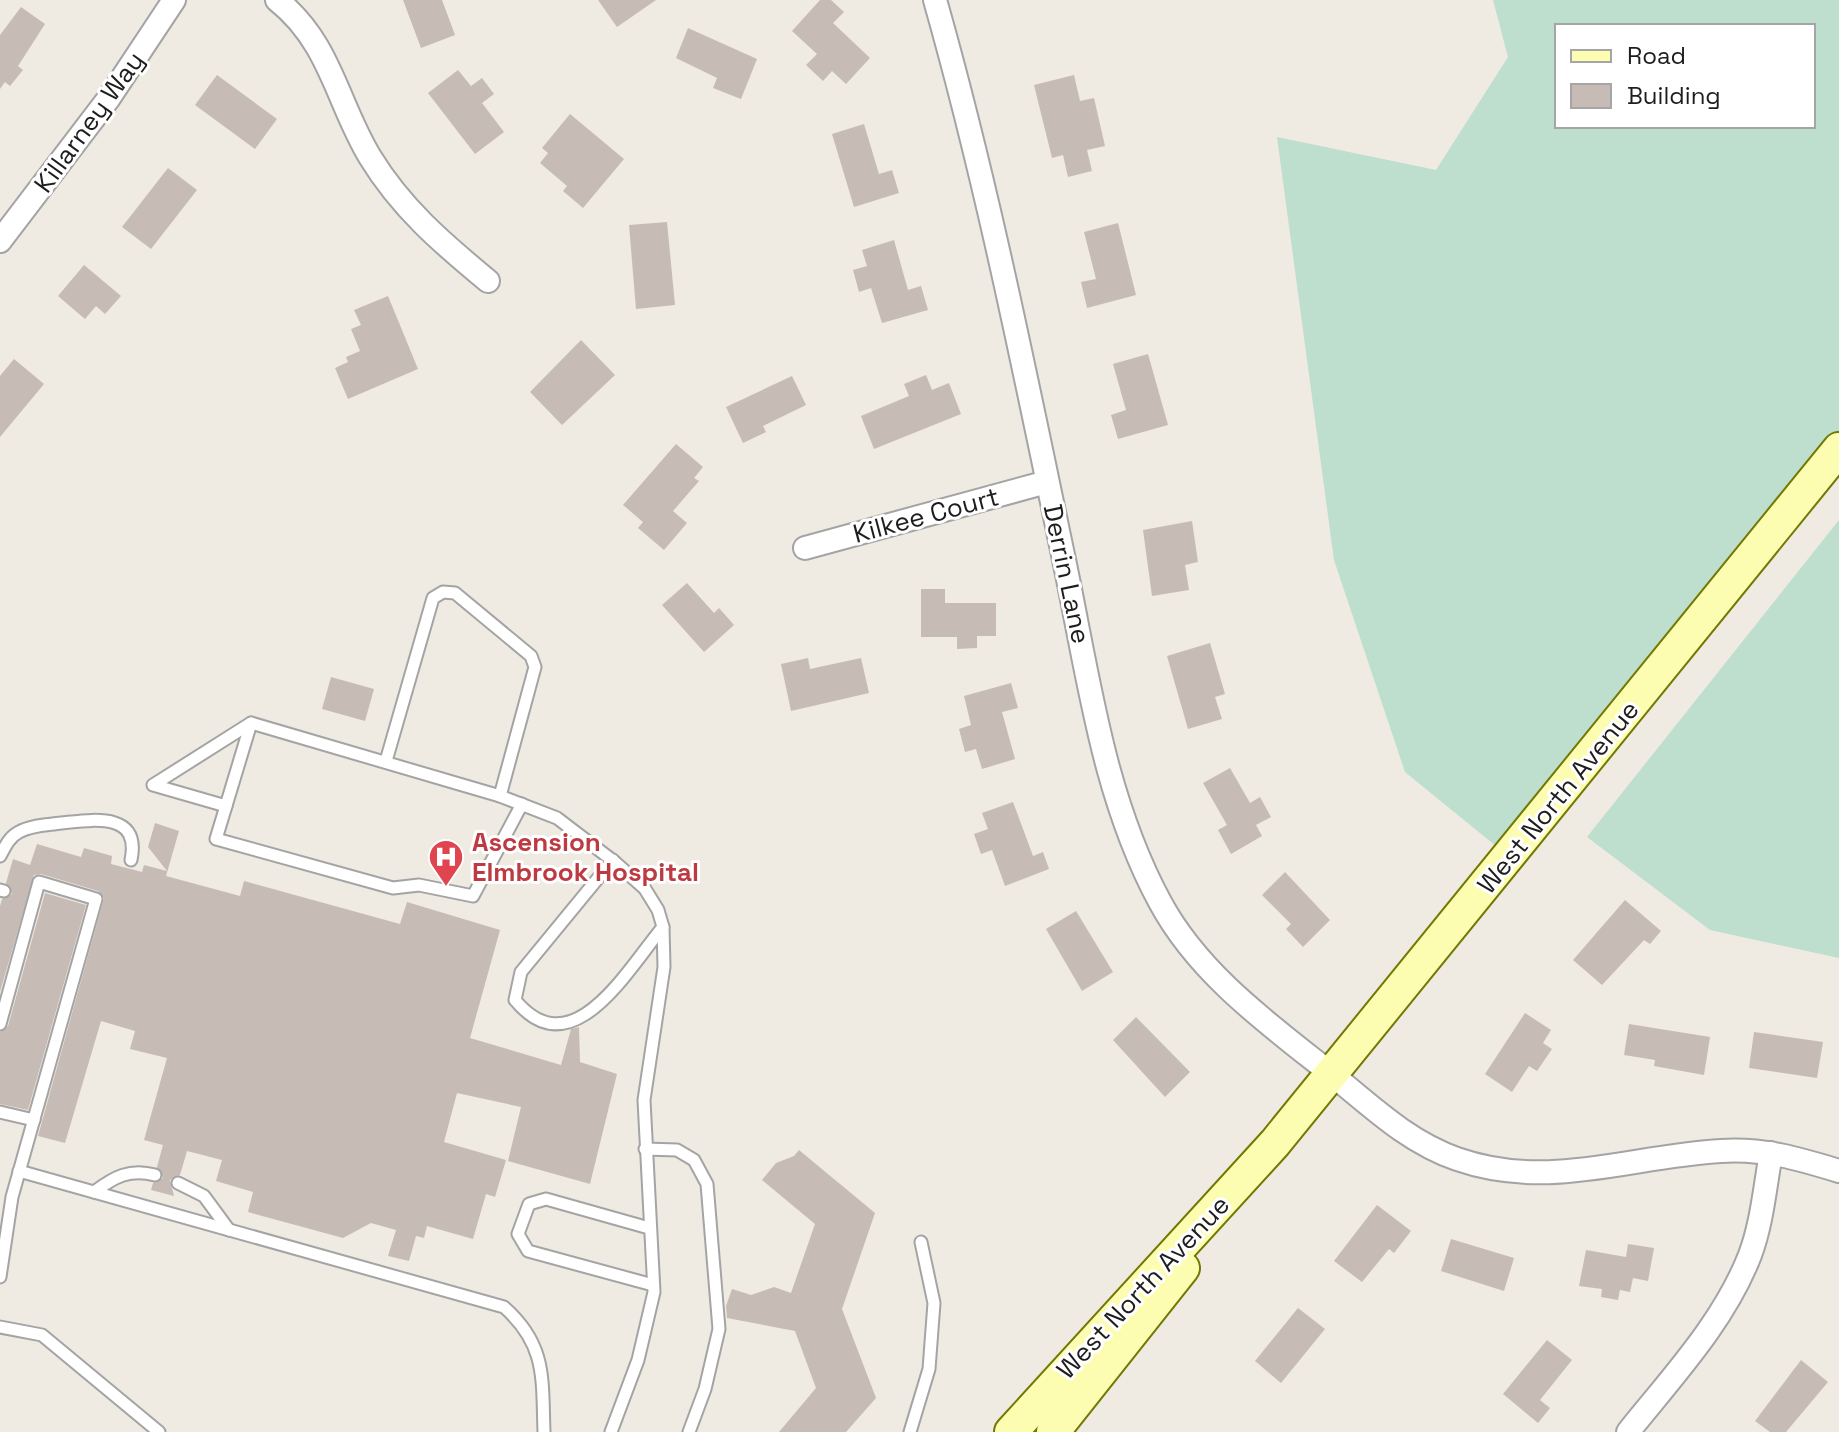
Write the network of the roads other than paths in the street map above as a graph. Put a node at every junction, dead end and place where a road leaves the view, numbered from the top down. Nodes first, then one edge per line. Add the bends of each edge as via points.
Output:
1 (174, 0) edge
2 (277, 0) edge
3 (935, 0) edge
4 (0, 241) edge
5 (488, 281) dead end
6 (1839, 449) edge
7 (1047, 482) junction
8 (805, 548) dead end
9 (251, 723) junction
10 (386, 761) junction
11 (500, 796) junction
12 (522, 804) junction
13 (226, 806) junction
14 (0, 856) edge
15 (131, 860) dead end
16 (613, 860) junction
17 (663, 927) junction
18 (0, 1024) edge
19 (1333, 1075) junction
20 (0, 1112) edge
21 (34, 1120) junction
22 (1275, 1143) junction
23 (645, 1149) junction
24 (1771, 1153) junction
25 (19, 1171) junction
26 (1839, 1171) edge
27 (155, 1175) dead end
28 (178, 1183) dead end
29 (0, 1188) edge
30 (94, 1192) junction
31 (12, 1197) junction
32 (649, 1228) junction
33 (229, 1230) junction
34 (921, 1242) dead end
35 (2, 1244) edge
36 (0, 1277) edge
37 (653, 1285) junction
38 (0, 1327) edge
39 (159, 1432) edge
40 (544, 1432) edge
41 (611, 1432) edge
42 (689, 1432) edge
43 (910, 1432) edge
44 (1011, 1432) edge
45 (1053, 1432) edge
46 (1628, 1432) edge

1 - 4 street, Killarney Way via 109,98
2 - 5 street via 331,68 368,154 396,197 430,234
3 - 7 street, Derrin Lane via 976,157
6 - 19 main road, West North Avenue
7 - 8 street, Kilkee Court
7 - 19 street, Derrin Lane via 1114,796 1135,852 1162,907 1208,968
9 - 10 lane
9 - 13 lane
9 - 13 lane via 153,785
10 - 11 lane
10 - 11 lane via 433,598 455,593 531,656 535,667
11 - 12 lane
12 - 13 lane via 473,896 419,885 393,888 216,839
12 - 16 lane via 557,818
14 - 15 lane via 17,833 31,827 106,818 127,834 134,846
16 - 17 lane via 645,889
16 - 17 lane via 521,972 515,1000 526,1014 563,1025 589,1016
17 - 23 lane via 664,967 644,1100
18 - 21 lane via 39,882 96,899
19 - 22 main road, West North Avenue
19 - 24 street, Derrin Lane via 1398,1129 1476,1164 1535,1174 1592,1171 1718,1151
20 - 21 lane
21 - 25 lane
22 - 44 main road, West North Avenue
22 - 45 main road, West North Avenue
23 - 32 lane
23 - 42 lane via 677,1150 694,1160 707,1184 719,1329
24 - 26 street, Derrin Lane
24 - 46 street via 1750,1256 1730,1297
25 - 30 lane
25 - 31 lane
27 - 30 lane via 125,1173
28 - 33 lane via 204,1196
29 - 31 lane
30 - 33 lane
31 - 35 lane
32 - 37 lane
32 - 37 lane via 546,1199 529,1204 518,1234 528,1251
33 - 40 lane via 504,1307 535,1344
34 - 43 lane via 934,1303 929,1369
35 - 36 lane
37 - 41 lane via 638,1360
38 - 39 lane via 42,1335

